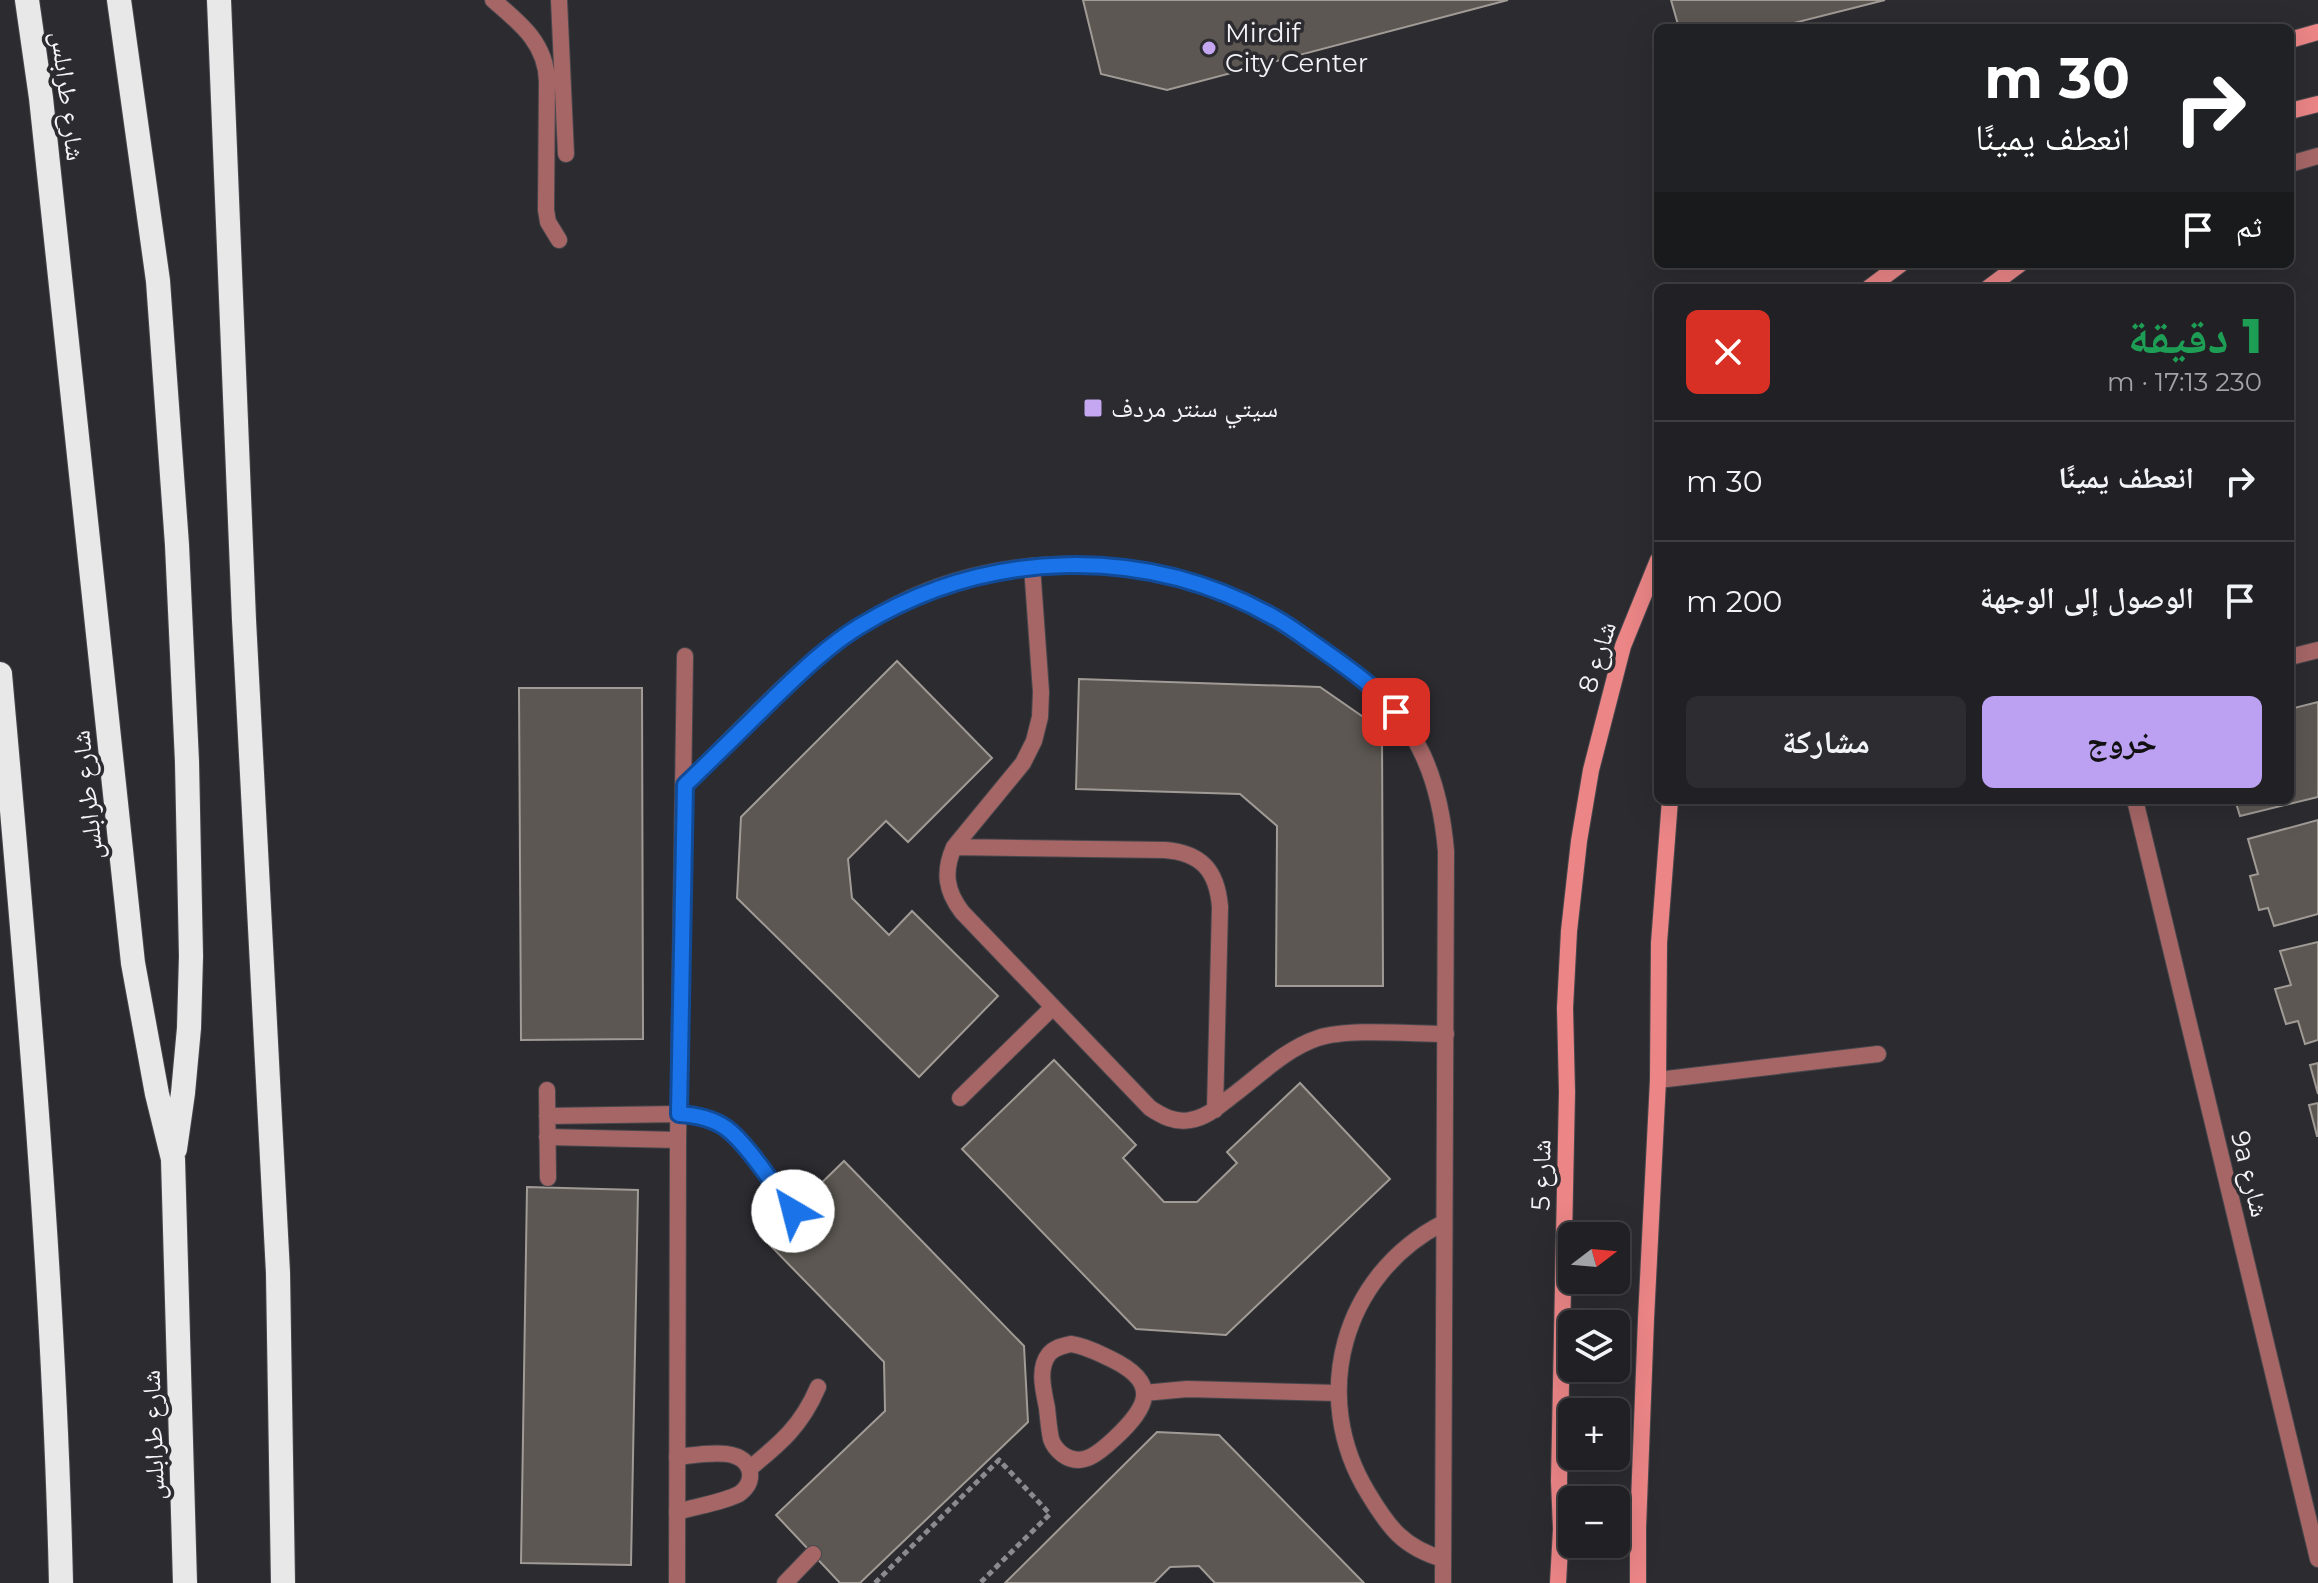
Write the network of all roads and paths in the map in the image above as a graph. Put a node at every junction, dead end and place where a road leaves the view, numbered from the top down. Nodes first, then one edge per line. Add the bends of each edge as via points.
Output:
1 (27, 0) edge
2 (119, 0) edge
3 (219, 0) edge
4 (493, 0) edge
5 (559, 0) edge
6 (2318, 32) edge
7 (2294, 39) edge
8 (2318, 104) edge
9 (2294, 110) edge
10 (566, 154) dead end
11 (2318, 156) edge
12 (2294, 163) edge
13 (559, 240) dead end
14 (2015, 268) edge
15 (1888, 270) edge
16 (1873, 284) edge
17 (1993, 284) edge
18 (1032, 566) junction
19 (1654, 570) edge
20 (2318, 650) edge
21 (685, 656) dead end
22 (2294, 656) edge
23 (0, 674) edge
24 (1591, 770) joint
25 (685, 785) junction
26 (1670, 804) edge
27 (2136, 804) edge
28 (954, 847) junction
29 (1053, 1007) junction
30 (1446, 1034) junction
31 (1878, 1054) dead end
32 (1658, 1080) junction
33 (547, 1090) dead end
34 (960, 1098) dead end
35 (1215, 1110) junction
36 (679, 1114) junction
37 (547, 1116) junction
38 (547, 1137) junction
39 (678, 1140) junction
40 (173, 1159) junction
41 (548, 1178) dead end
42 (793, 1211) dead end
43 (1443, 1223) junction
44 (818, 1387) dead end
45 (1144, 1393) junction
46 (1337, 1393) junction
47 (677, 1457) junction
48 (750, 1468) junction
49 (677, 1512) junction
50 (813, 1554) dead end
51 (1443, 1559) junction
52 (2318, 1559) edge
53 (61, 1583) edge
54 (185, 1583) edge
55 (283, 1583) edge
56 (677, 1583) edge
57 (785, 1583) edge
58 (875, 1583) edge
59 (980, 1583) edge
60 (1443, 1583) edge
61 (1558, 1583) edge
62 (1638, 1583) edge

1 - 40 highway, شارع طرابلس via 133,963
2 - 40 highway via 158,281 182,638 191,956 186,1067
3 - 55 highway via 278,1273
4 - 13 street via 535,39 545,62 546,210
5 - 10 street
6 - 7 street
8 - 9 street
11 - 12 street
14 - 17 street
15 - 16 street
18 - 25 street via 941,587 857,627 819,655
18 - 28 street via 1041,692 1034,741 1023,763
18 - 30 street via 1117,567 1159,574 1240,600 1278,619 1385,699 1423,754 1443,817
19 - 24 street, شارع 8 via 1623,646
20 - 22 street
21 - 25 street
23 - 53 highway via 40,1140
24 - 61 street, شارع 5 via 1570,916 1565,1008
25 - 36 street
26 - 32 street via 1659,943
27 - 52 street, 9a شارع
28 - 29 street via 946,874 954,901
28 - 35 street via 1180,851 1205,866 1214,877 1220,907
29 - 34 street
29 - 35 street via 1162,1116 1189,1121
30 - 35 street via 1321,1037 1289,1052
30 - 43 street
31 - 32 street
32 - 62 street
33 - 37 street
36 - 37 street
36 - 39 street
36 - 42 street via 713,1120 728,1129
37 - 38 street
38 - 39 street
38 - 41 street
39 - 47 street
40 - 54 highway, شارع طرابلس
43 - 46 street via 1398,1254 1366,1294 1350,1325
43 - 51 street
44 - 48 street via 791,1433
45 - 45 street via 1134,1372 1084,1346 1059,1347 1043,1367 1052,1442 1068,1458 1090,1458 1100,1452 1134,1420
45 - 46 street
46 - 51 street via 1347,1451 1384,1520 1410,1545
47 - 48 street via 736,1454
47 - 49 street
48 - 49 street via 746,1489 737,1495
49 - 56 street
50 - 57 street
51 - 60 street
58 - 59 path via 999,1460 1050,1514

